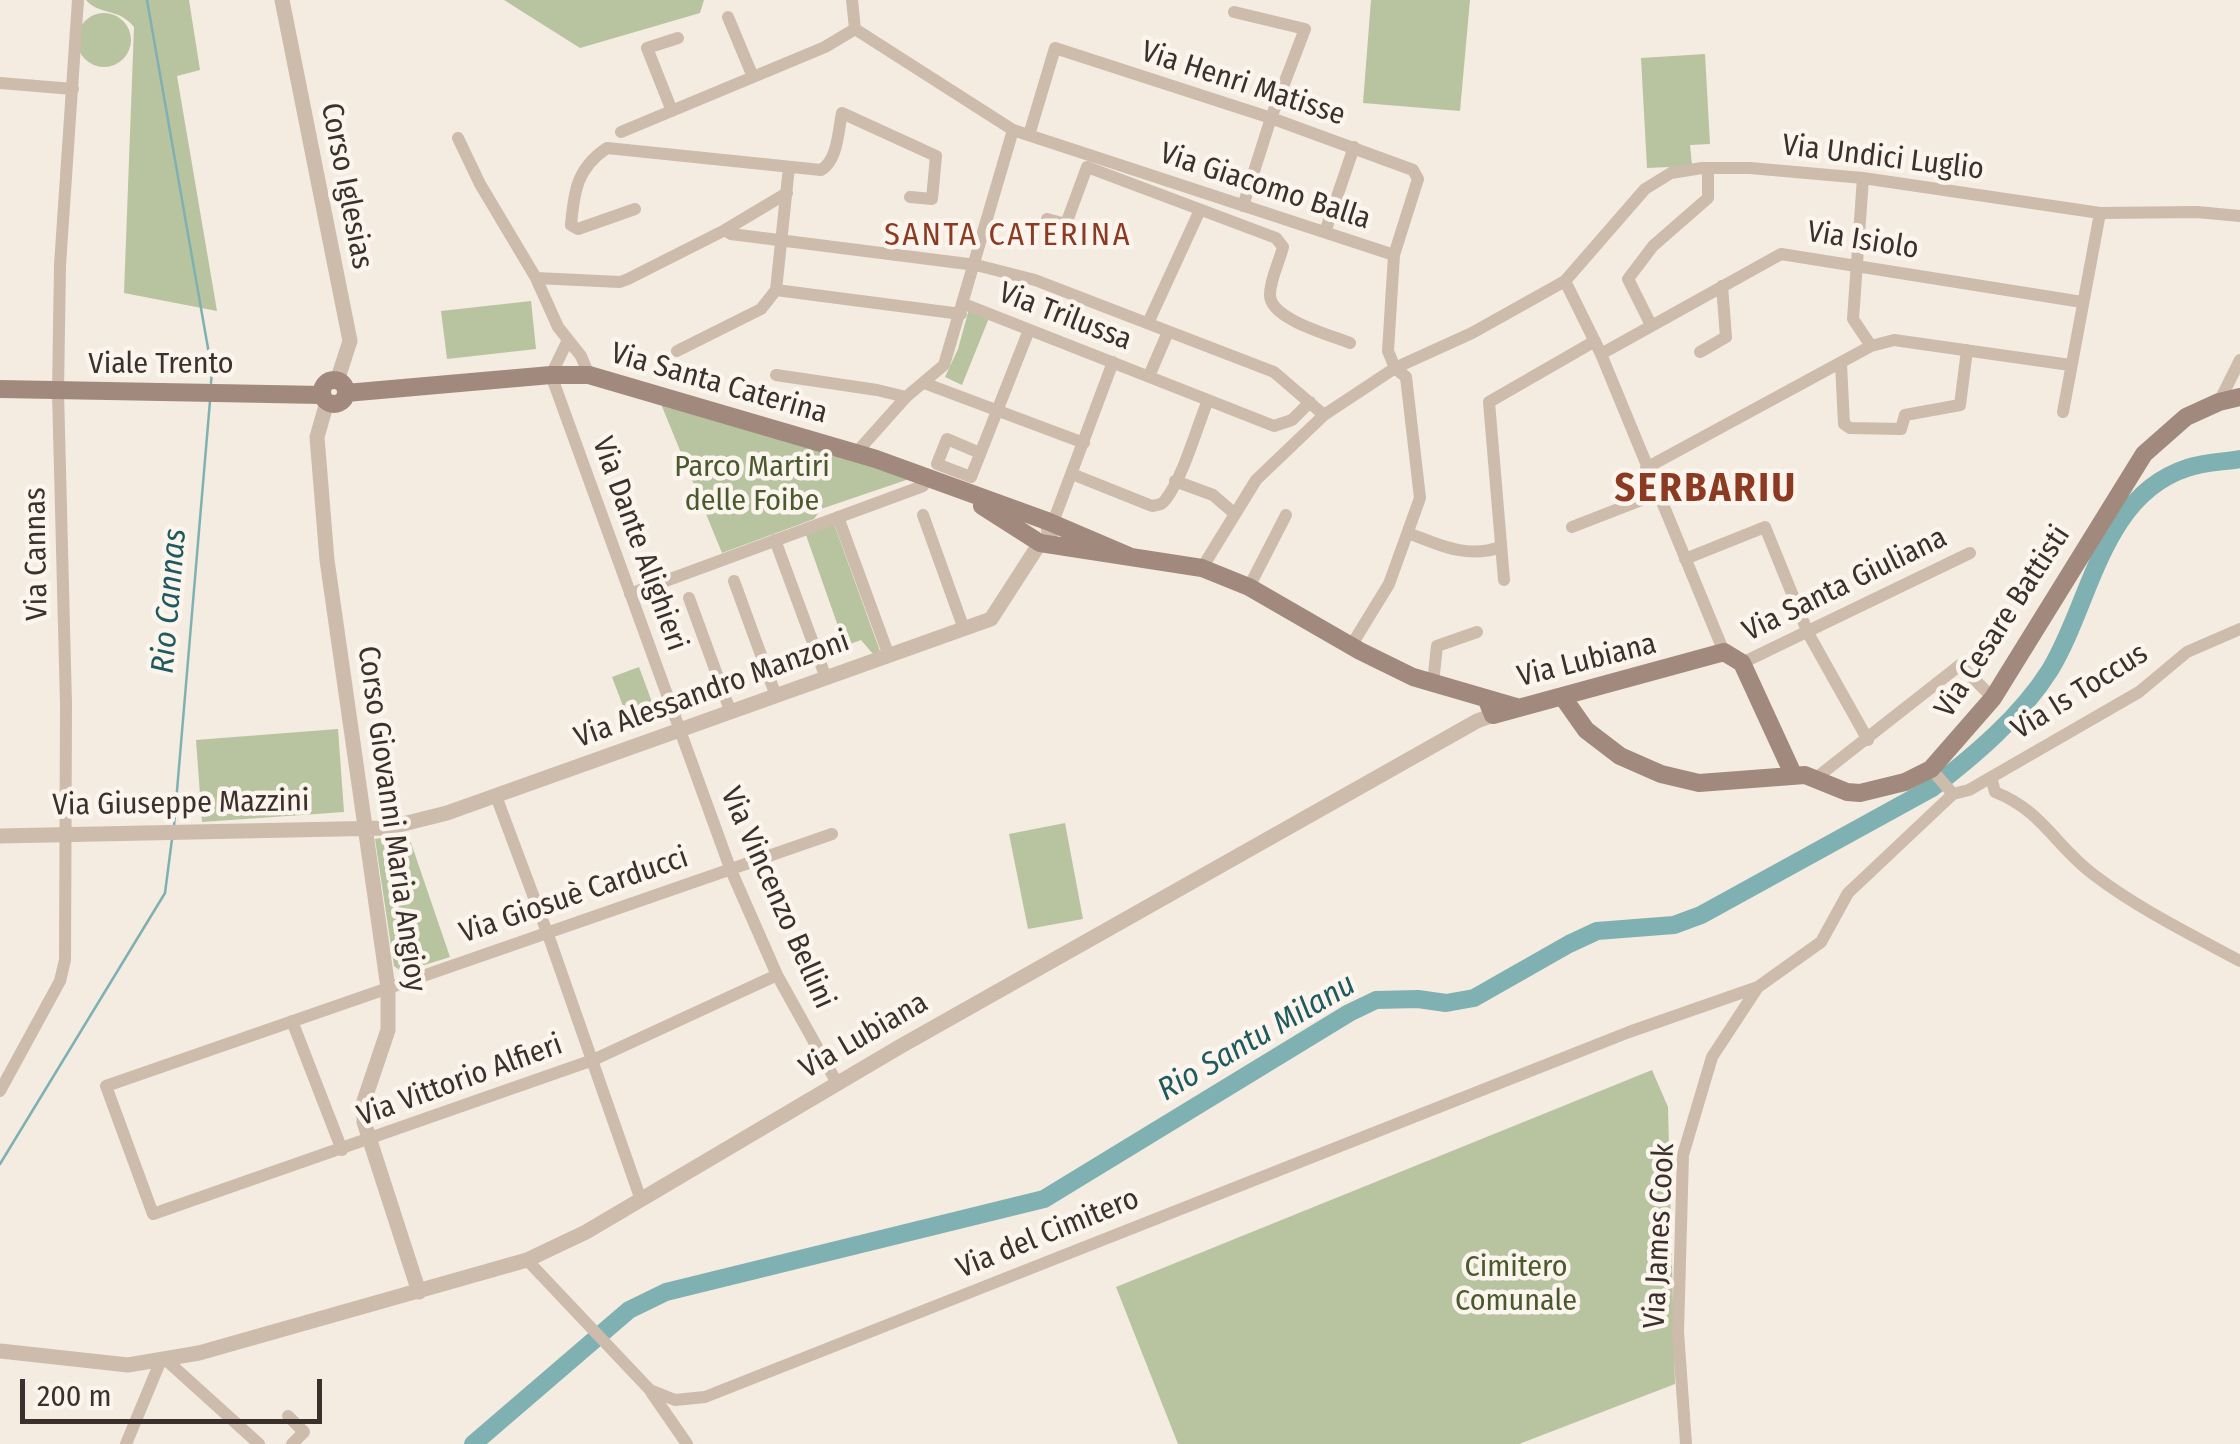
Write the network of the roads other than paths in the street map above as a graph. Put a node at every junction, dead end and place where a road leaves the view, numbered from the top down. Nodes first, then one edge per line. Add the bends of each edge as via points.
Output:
1 (78, 0) edge
2 (282, 0) edge
3 (852, 0) edge
4 (1234, 12) dead end
5 (728, 16) dead end
6 (855, 29) junction
7 (678, 38) dead end
8 (754, 77) junction
9 (0, 83) edge
10 (74, 90) junction
11 (672, 111) junction
12 (1271, 118) junction
13 (1014, 130) junction
14 (621, 132) dead end
15 (1030, 135) junction
16 (458, 138) dead end
17 (1354, 147) junction
18 (789, 167) junction
19 (1708, 168) junction
20 (1862, 178) junction
21 (787, 193) junction
22 (910, 197) dead end
23 (1244, 206) junction
24 (635, 208) dead end
25 (1200, 210) junction
26 (2100, 213) junction
27 (2240, 216) edge
28 (1047, 219) dead end
29 (725, 230) junction
30 (1325, 232) junction
31 (783, 240) junction
32 (1394, 256) junction
33 (1857, 264) junction
34 (976, 265) junction
35 (536, 278) junction
36 (1566, 281) junction
37 (1722, 286) junction
38 (776, 290) junction
39 (2082, 302) junction
40 (963, 309) junction
41 (1148, 323) junction
42 (1651, 325) junction
43 (1029, 330) junction
44 (1168, 332) junction
45 (567, 342) junction
46 (1350, 343) dead end
47 (1871, 346) junction
48 (1598, 348) junction
49 (1967, 350) junction
50 (677, 351) dead end
51 (1700, 352) dead end
52 (2240, 360) edge
53 (1113, 362) junction
54 (1841, 364) junction
55 (2070, 365) junction
56 (1395, 368) junction
57 (580, 375) junction
58 (776, 375) dead end
59 (551, 376) junction
60 (1148, 376) junction
61 (924, 383) junction
62 (342, 387) junction
63 (0, 389) edge
64 (58, 392) junction
65 (2240, 397) edge
66 (324, 398) junction
67 (906, 398) junction
68 (1208, 400) junction
69 (1310, 402) junction
70 (2219, 402) junction
71 (997, 409) junction
72 (2063, 412) dead end
73 (1324, 415) junction
74 (1084, 443) junction
75 (856, 452) junction
76 (980, 452) dead end
77 (1646, 468) junction
78 (1072, 474) junction
79 (928, 479) junction
80 (1175, 481) junction
81 (952, 486) junction
82 (1657, 494) junction
83 (1235, 514) junction
84 (1286, 514) dead end
85 (923, 515) dead end
86 (838, 517) junction
87 (1051, 519) junction
88 (1572, 527) dead end
89 (1408, 533) junction
90 (775, 540) junction
91 (1040, 543) junction
92 (1501, 547) junction
93 (1970, 553) dead end
94 (1129, 556) junction
95 (1684, 559) junction
96 (1202, 568) junction
97 (1504, 580) dead end
98 (734, 582) dead end
99 (1249, 587) junction
100 (630, 594) junction
101 (689, 598) dead end
102 (964, 629) junction
103 (2240, 629) edge
104 (1477, 632) dead end
105 (1808, 633) junction
106 (1351, 646) junction
107 (1724, 652) junction
108 (889, 656) junction
109 (1742, 663) junction
110 (826, 678) junction
111 (1434, 683) junction
112 (776, 696) junction
113 (1562, 696) junction
114 (1993, 698) junction
115 (1490, 706) junction
116 (1516, 706) joint
117 (731, 713) junction
118 (680, 730) junction
119 (1868, 740) junction
120 (1934, 771) junction
121 (1793, 774) junction
122 (1990, 777) junction
123 (1816, 778) junction
124 (1950, 792) junction
125 (496, 796) junction
126 (363, 828) junction
127 (66, 834) junction
128 (832, 834) dead end
129 (0, 836) edge
130 (730, 868) junction
131 (548, 933) junction
132 (2240, 961) edge
133 (777, 975) junction
134 (1758, 986) junction
135 (388, 988) junction
136 (292, 1021) junction
137 (592, 1060) junction
138 (836, 1083) junction
139 (0, 1091) edge
140 (369, 1140) junction
141 (342, 1150) junction
142 (641, 1200) junction
143 (152, 1214) joint
144 (527, 1260) junction
145 (420, 1292) junction
146 (0, 1351) edge
147 (163, 1360) junction
148 (650, 1390) junction
149 (288, 1416) dead end
150 (254, 1442) edge
151 (126, 1444) edge
152 (292, 1444) edge
153 (687, 1444) edge
154 (1686, 1444) edge

1 - 10 street, Via Cannas
2 - 62 street, Corso Iglesias via 350,341
3 - 6 street
4 - 12 street via 1306,29
5 - 8 street
6 - 8 street
6 - 13 street, Via Giacomo Balla
7 - 11 street via 647,48
8 - 11 street
9 - 10 street
10 - 64 street, Via Cannas
11 - 14 street
12 - 15 street, Via Henri Matisse via 1056,48
12 - 17 street, Via Henri Matisse
12 - 23 street
13 - 15 street, Via Giacomo Balla
13 - 34 street
15 - 23 street, Via Giacomo Balla
16 - 35 street
17 - 30 street
17 - 32 street, Via Henri Matisse via 1404,165 1418,179
18 - 21 street
18 - 22 street via 829,166 842,112 936,156 932,199
18 - 24 street via 606,148 580,174 571,225 578,230
19 - 20 street, Via Undici Luglio
19 - 36 street, Via Undici Luglio via 1671,173 1645,189
19 - 42 street via 1708,198 1628,278
20 - 26 street, Via Undici Luglio
20 - 33 street
21 - 29 street
21 - 31 street
23 - 30 street, Via Giacomo Balla
25 - 28 street via 1086,168 1066,224
25 - 41 street
25 - 46 street via 1276,238 1283,248 1271,304
26 - 27 street, Via Undici Luglio
26 - 39 street
29 - 31 street
29 - 35 street via 620,282
30 - 32 street, Via Giacomo Balla
31 - 34 street
31 - 38 street
32 - 56 street, Via Giacomo Balla via 1388,351
33 - 37 street, Via Isiolo via 1781,254
33 - 39 street, Via Isiolo
33 - 47 street via 1852,318
34 - 40 street
34 - 41 street via 1054,286
35 - 45 street
36 - 48 street
36 - 56 street, Via Undici Luglio
37 - 42 street, Via Isiolo
37 - 51 street via 1726,337
38 - 40 street, Via Trilussa
38 - 50 street via 761,309
39 - 55 street
40 - 43 street, Via Trilussa
40 - 61 street via 944,365
41 - 44 street
42 - 48 street, Via Isiolo
43 - 53 street, Via Trilussa
43 - 71 street
44 - 60 street, Via Trilussa
44 - 69 street via 1274,372
45 - 57 street via 580,356
45 - 59 street
47 - 49 street via 1894,340
47 - 54 street
48 - 77 street
48 - 92 street, Via Isiolo via 1489,402
49 - 54 street via 1960,405 1904,415 1901,430 1844,424
49 - 55 street
52 - 70 street
53 - 60 street, Via Trilussa
53 - 74 street
54 - 77 street
55 - 72 street
56 - 73 street, Via Undici Luglio
56 - 89 street, Via Giacomo Balla via 1406,376 1420,498
57 - 59 main road, Via Santa Caterina
57 - 75 main road, Via Santa Caterina
58 - 67 street
59 - 62 main road, Via Santa Caterina
59 - 100 street, Via Dante Alighieri
60 - 68 street, Via Trilussa
61 - 67 street
61 - 71 street
62 - 66 main road via 326,384
63 - 64 main road, Viale Trento
64 - 66 main road, Viale Trento
64 - 127 street, Via Cannas
65 - 70 main road, Via Cesare Battisti
66 - 126 street, Corso Giovanni Maria Angioy via 318,462
67 - 75 street
68 - 69 street, Via Trilussa via 1274,426
68 - 80 street
69 - 73 street
70 - 114 main road, Via Cesare Battisti via 2186,416 2144,454
71 - 74 street
71 - 76 street
73 - 83 street, Via Undici Luglio via 1256,480
74 - 78 street
75 - 79 main road, Via Santa Caterina
77 - 82 street
78 - 80 street via 1152,506 1165,502
78 - 87 street
79 - 81 main road, Via Santa Caterina
79 - 86 street
80 - 83 street via 1213,495
81 - 87 main road, Via Santa Caterina
81 - 91 main road, Via Santa Caterina
82 - 88 street
82 - 95 street
83 - 96 street, Via Undici Luglio
84 - 99 street
85 - 102 street
86 - 90 street
86 - 108 street
87 - 91 street via 1050,536
87 - 94 main road, Via Santa Caterina
89 - 92 street via 1459,552
89 - 106 street, Via Giacomo Balla via 1389,584
90 - 100 street
90 - 110 street
91 - 94 main road, Via Santa Caterina
91 - 102 street, Via Alessandro Manzoni via 991,619
92 - 97 street
93 - 105 street, Via Santa Giuliana
94 - 96 main road, Via Santa Caterina
95 - 105 street via 1765,527
95 - 107 street
96 - 99 main road, Via Santa Caterina
98 - 112 street
99 - 106 main road, Via Santa Caterina
100 - 118 street, Via Dante Alighieri
101 - 117 street
102 - 108 street, Via Alessandro Manzoni
103 - 122 street, Via Is Toccus via 2187,652 2139,692
104 - 111 street via 1437,646
105 - 109 street, Via Santa Giuliana
105 - 119 street
106 - 111 main road, Via Santa Caterina
107 - 109 main road
107 - 113 main road, Via Lubiana
108 - 110 street, Via Alessandro Manzoni
109 - 121 main road
110 - 112 street, Via Alessandro Manzoni
111 - 115 main road, Via Santa Caterina
112 - 117 street, Via Alessandro Manzoni
113 - 116 main road, Via Lubiana
113 - 121 main road, Via Cesare Battisti via 1586,730 1620,756 1661,774 1699,783
114 - 119 street via 1960,665
114 - 120 main road, Via Cesare Battisti
115 - 116 main road, Via Santa Caterina
115 - 138 street, Via Lubiana via 1477,721
117 - 118 street, Via Alessandro Manzoni
118 - 125 street, Via Alessandro Manzoni
118 - 130 street, Via Vincenzo Bellini
119 - 123 street
120 - 123 main road, Via Cesare Battisti via 1860,793
120 - 124 street
121 - 123 main road, Via Cesare Battisti
122 - 124 street, Via Is Toccus
122 - 132 street via 1995,792 2032,812 2090,872
124 - 134 street, Via Is Toccus via 1848,892 1822,942
125 - 126 street, Via Alessandro Manzoni via 410,824
125 - 131 street
126 - 127 street, Via Giuseppe Mazzini
126 - 135 street, Corso Giovanni Maria Angioy
127 - 129 street, Via Giuseppe Mazzini
127 - 139 street, Via Cannas via 60,980
128 - 130 street, Via Giosuè Carducci
130 - 131 street, Via Giosuè Carducci
130 - 133 street, Via Vincenzo Bellini
131 - 135 street, Via Giosuè Carducci
131 - 137 street
133 - 137 street, Via Vittorio Alfieri
133 - 138 street, Via Vincenzo Bellini
134 - 148 street, Via del Cimitero via 705,1397 675,1400
134 - 154 street, Via James Cook via 1712,1057 1683,1155 1678,1332
135 - 136 street, Via Giosuè Carducci
135 - 140 street, Corso Giovanni Maria Angioy via 388,1030 364,1102
136 - 141 street
136 - 143 street, Via Giosuè Carducci via 106,1086
137 - 140 street, Via Vittorio Alfieri
137 - 142 street
138 - 142 street, Via Lubiana
140 - 141 street, Via Vittorio Alfieri
140 - 145 street, Corso Giovanni Maria Angioy
141 - 143 street, Via Vittorio Alfieri
142 - 144 street, Via Lubiana
144 - 145 street, Via Lubiana
144 - 148 street
145 - 147 street, Via Lubiana
146 - 147 street, Via Lubiana via 128,1365
147 - 150 street
147 - 151 street
148 - 153 street
149 - 152 street via 304,1432

